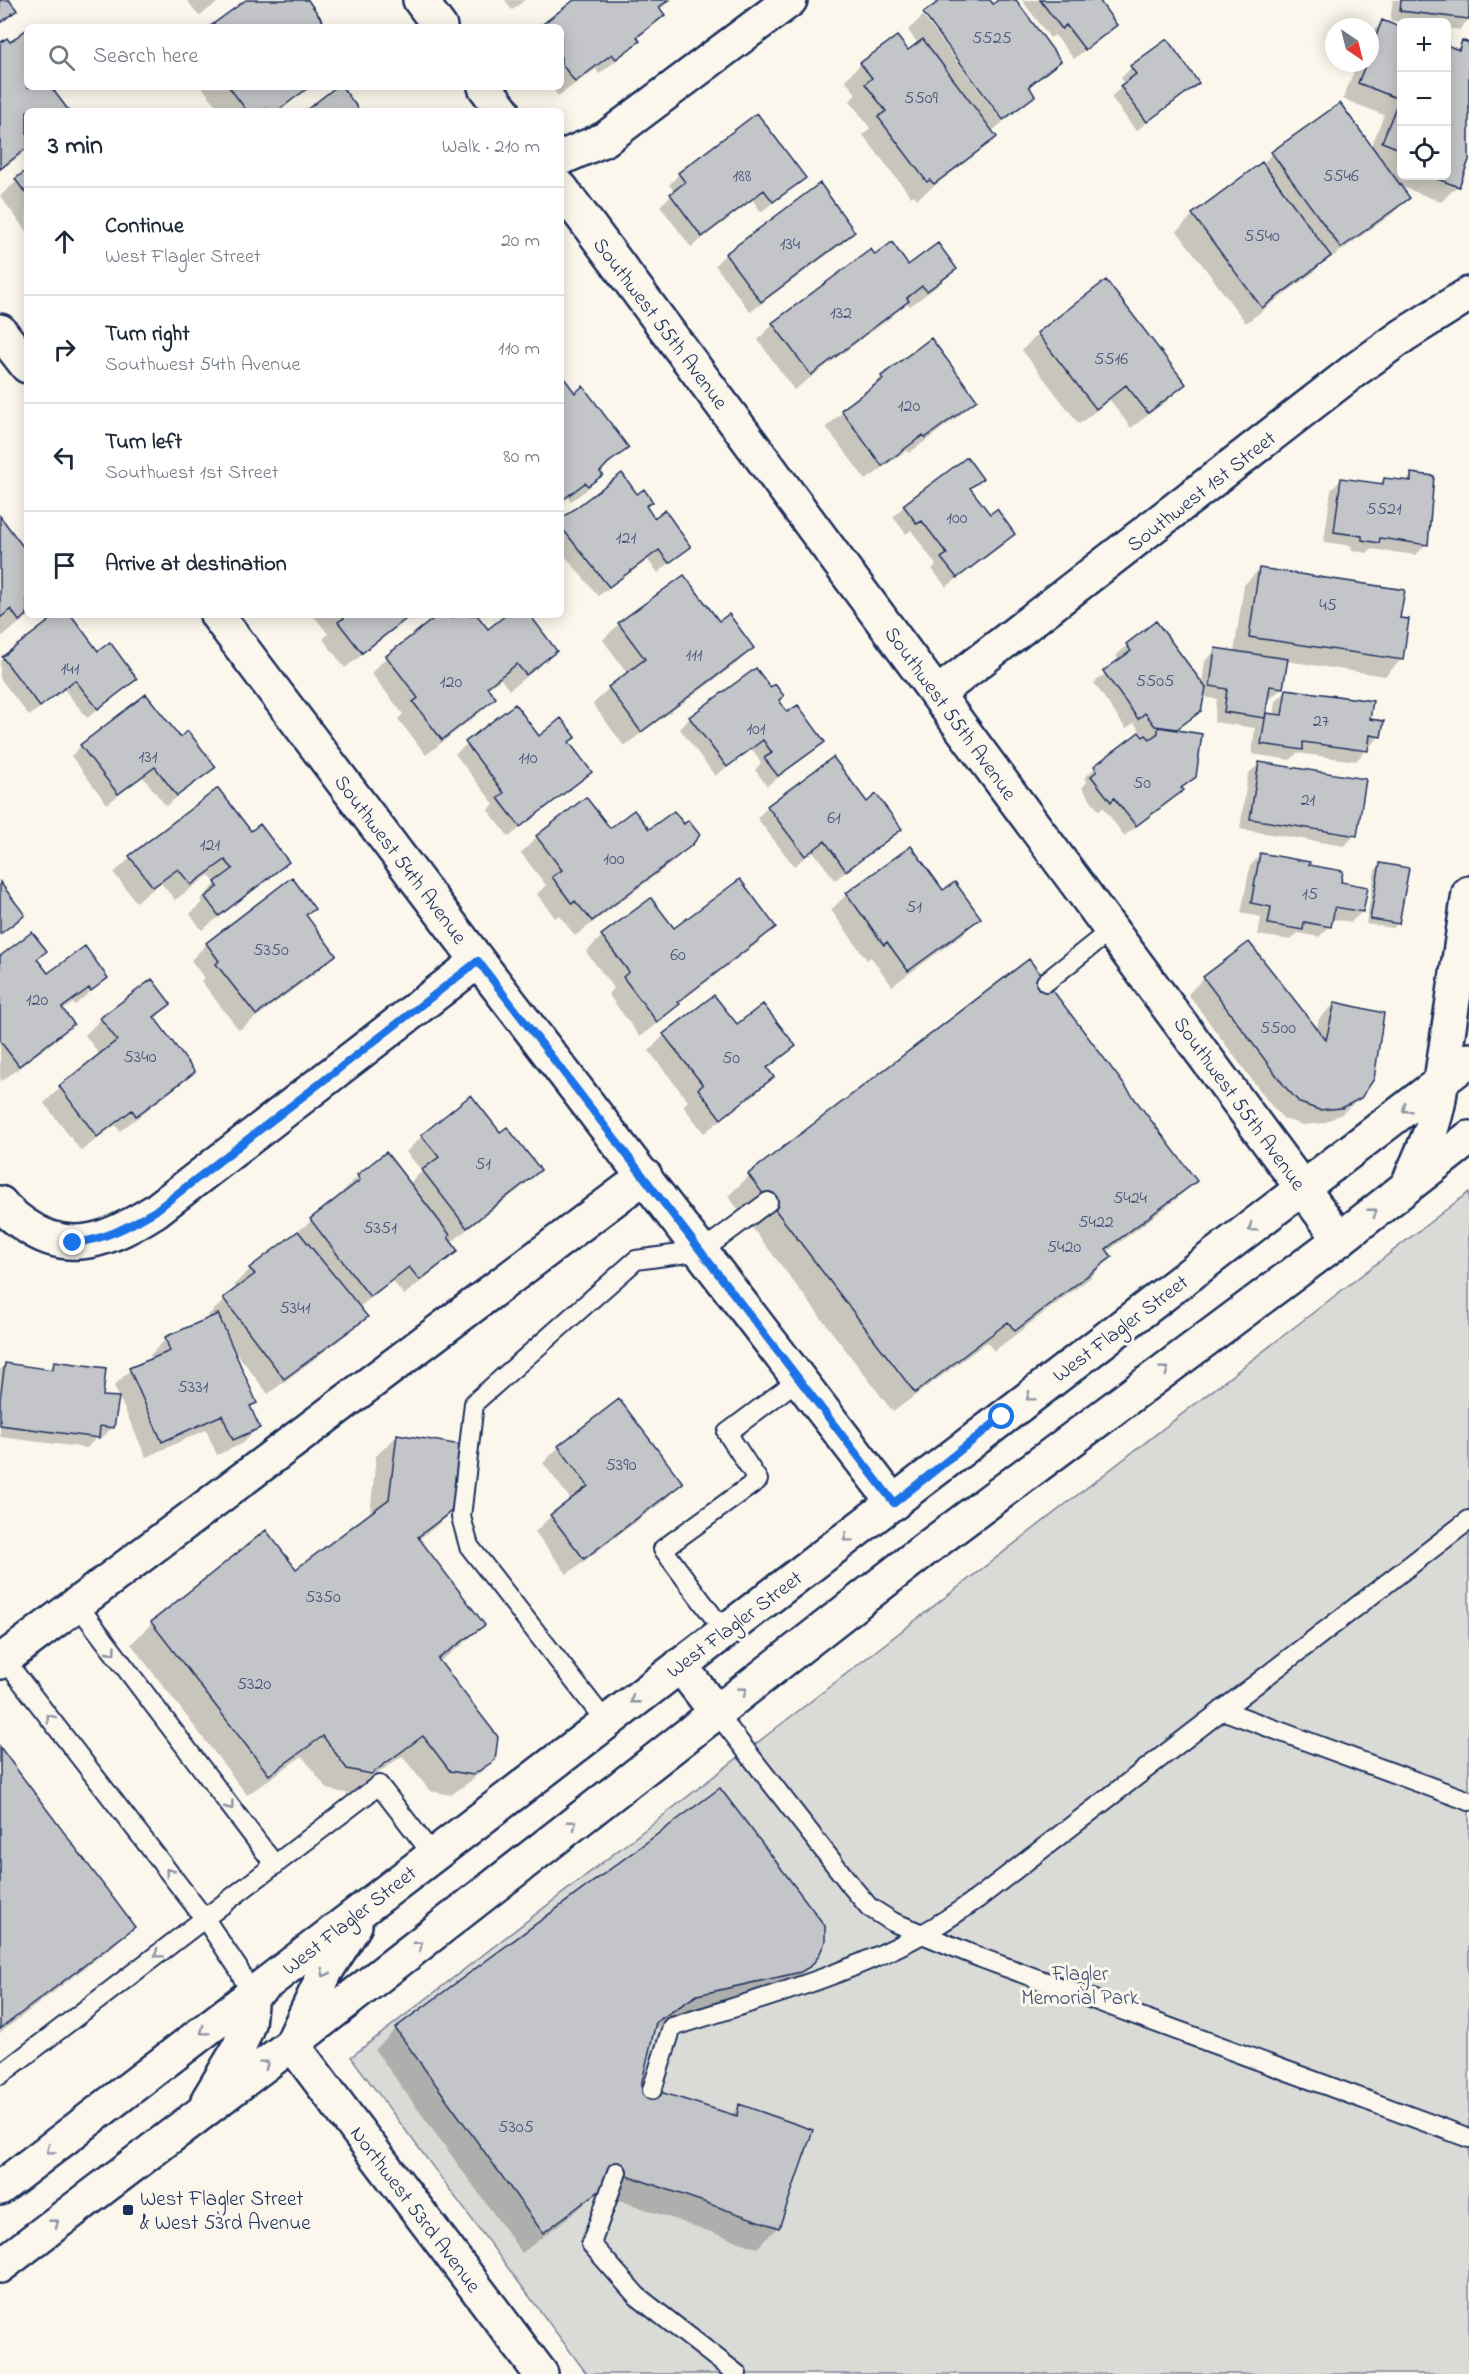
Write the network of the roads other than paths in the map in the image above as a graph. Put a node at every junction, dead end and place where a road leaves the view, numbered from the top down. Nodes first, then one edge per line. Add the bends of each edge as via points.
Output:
1 (420, 0) edge
2 (790, 0) edge
3 (438, 24) edge
4 (487, 90) edge
5 (501, 108) edge
6 (564, 157) edge
7 (564, 192) edge
8 (1469, 294) edge
9 (0, 331) edge
10 (24, 362) edge
11 (219, 618) edge
12 (937, 694) junction
13 (1469, 893) edge
14 (1111, 930) junction
15 (478, 961) junction
16 (1046, 982) dead end
17 (1469, 1060) edge
18 (1442, 1081) junction
19 (1469, 1138) edge
20 (645, 1176) junction
21 (1407, 1186) junction
22 (1303, 1189) junction
23 (768, 1202) dead end
24 (0, 1203) edge
25 (1340, 1239) junction
26 (702, 1251) junction
27 (799, 1379) junction
28 (894, 1503) junction
29 (1469, 1520) edge
30 (77, 1604) junction
31 (724, 1630) junction
32 (2, 1660) edge
33 (680, 1665) junction
34 (1222, 1710) junction
35 (716, 1712) junction
36 (606, 1722) junction
37 (1469, 1801) edge
38 (433, 1855) junction
39 (275, 1865) junction
40 (368, 1906) junction
41 (204, 1919) junction
42 (922, 1934) junction
43 (251, 1995) junction
44 (292, 2044) junction
45 (0, 2075) edge
46 (652, 2090) dead end
47 (201, 2112) junction
48 (1469, 2138) edge
49 (617, 2172) dead end
50 (0, 2188) edge
51 (0, 2266) edge
52 (541, 2374) edge
53 (738, 2374) edge

1 - 3 street
2 - 6 street via 605,139
4 - 5 street
7 - 12 street, Southwest 55th Avenue
8 - 12 street, Southwest 1st Street via 1355,370
9 - 10 street
11 - 15 street, Southwest 54th Avenue
12 - 14 street, Southwest 55th Avenue
13 - 18 street
14 - 16 lane
14 - 22 street, Southwest 55th Avenue
15 - 20 street, Southwest 54th Avenue
15 - 24 street via 155,1211 109,1236 73,1243 52,1240 33,1231
17 - 18 street, West Flagler Street
18 - 21 street via 1434,1128
18 -> 22 street, West Flagler Street
19 - 21 street
20 - 26 street, Southwest 54th Avenue
20 - 30 street
25 -> 21 street
22 - 25 street, Southwest 55th Avenue
22 -> 28 street, West Flagler Street
23 - 26 lane
35 -> 25 street via 923,1551
26 - 27 street, Southwest 54th Avenue
26 - 36 lane via 636,1260 474,1403 461,1517 469,1546
27 - 28 street, Southwest 54th Avenue
27 - 31 lane via 727,1433 758,1480 663,1549
28 -> 31 street, West Flagler Street
29 - 34 lane
30 - 32 street
30 -> 39 lane
31 - 33 street, West Flagler Street
41 -> 32 lane
33 - 35 street
33 -> 36 street, West Flagler Street
34 - 37 lane
34 - 42 lane via 976,1899
35 - 42 lane via 869,1907
44 -> 35 street
36 - 38 street, West Flagler Street
38 - 39 lane via 379,1785
38 - 40 street, West Flagler Street
39 - 41 lane
40 - 43 street, West Flagler Street
40 -> 44 street via 326,1971
41 - 43 lane via 238,1968
41 -> 45 lane
42 - 46 lane via 796,1988 672,2027
42 - 48 lane
43 - 47 street via 248,2024 238,2050
43 -> 50 street, West Flagler Street
47 -> 44 street
44 - 52 street, Northwest 53rd Avenue
51 -> 47 street
49 - 53 lane via 591,2244 637,2296

